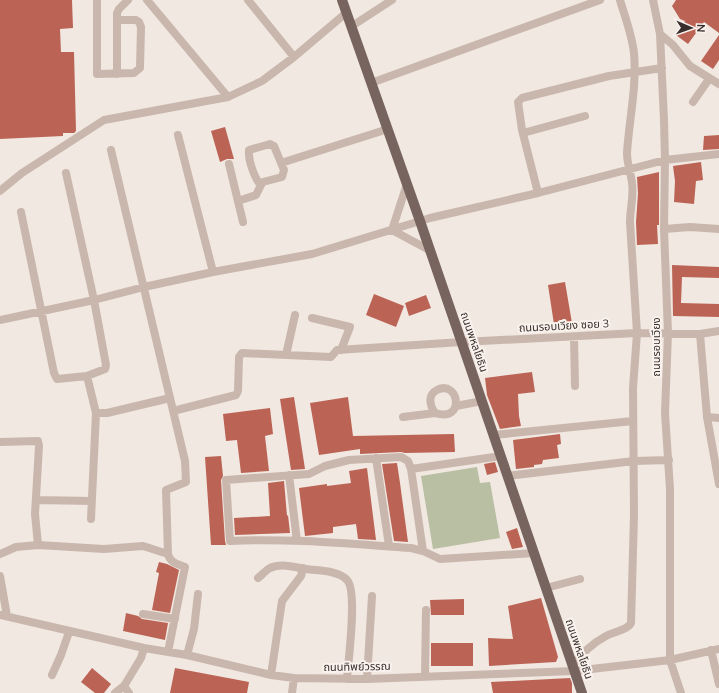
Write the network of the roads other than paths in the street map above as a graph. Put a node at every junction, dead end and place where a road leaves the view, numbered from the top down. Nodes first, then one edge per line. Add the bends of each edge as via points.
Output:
1 (97, 0) edge
2 (128, 0) edge
3 (147, 0) edge
4 (248, 0) edge
5 (342, 0) edge
6 (392, 0) edge
7 (600, 0) edge
8 (620, 0) edge
9 (653, 0) edge
10 (346, 13) junction
11 (117, 20) junction
12 (352, 26) junction
13 (660, 34) junction
14 (294, 57) junction
15 (662, 68) junction
16 (634, 72) junction
17 (117, 74) junction
18 (708, 79) junction
19 (371, 83) junction
20 (719, 84) edge
21 (228, 96) junction
22 (692, 102) dead end
23 (586, 116) dead end
24 (388, 129) junction
25 (523, 133) junction
26 (178, 135) dead end
27 (111, 150) dead end
28 (719, 154) edge
29 (665, 160) junction
30 (281, 163) junction
31 (229, 164) dead end
32 (629, 169) junction
33 (22, 173) junction
34 (66, 173) dead end
35 (262, 183) junction
36 (0, 184) edge
37 (407, 184) junction
38 (0, 190) edge
39 (538, 194) junction
40 (238, 201) junction
41 (21, 212) dead end
42 (420, 221) junction
43 (243, 222) dead end
44 (664, 229) junction
45 (719, 229) edge
46 (392, 230) junction
47 (430, 251) junction
48 (213, 272) junction
49 (144, 287) junction
50 (94, 300) junction
51 (42, 312) junction
52 (295, 315) dead end
53 (312, 318) dead end
54 (0, 320) edge
55 (719, 331) edge
56 (637, 333) junction
57 (668, 333) junction
58 (700, 334) junction
59 (574, 337) junction
60 (462, 342) junction
61 (341, 350) junction
62 (286, 355) junction
63 (86, 376) junction
64 (575, 386) dead end
65 (170, 398) junction
66 (482, 401) junction
67 (456, 406) junction
68 (173, 411) junction
69 (96, 413) junction
70 (435, 413) junction
71 (403, 417) dead end
72 (707, 417) junction
73 (719, 418) edge
74 (633, 421) junction
75 (494, 435) junction
76 (0, 442) edge
77 (501, 456) junction
78 (376, 458) junction
79 (669, 460) junction
80 (634, 461) junction
81 (411, 469) junction
82 (289, 475) junction
83 (507, 476) junction
84 (719, 484) edge
85 (37, 500) junction
86 (92, 501) junction
87 (91, 520) dead end
88 (297, 540) junction
89 (38, 544) junction
90 (389, 546) junction
91 (423, 551) junction
92 (534, 553) junction
93 (0, 554) edge
94 (168, 554) junction
95 (303, 568) junction
96 (0, 576) edge
97 (258, 578) dead end
98 (580, 579) dead end
99 (546, 588) junction
100 (198, 594) dead end
101 (372, 596) dead end
102 (426, 610) dead end
103 (143, 614) dead end
104 (4, 615) edge
105 (175, 619) junction
106 (69, 632) junction
107 (144, 648) junction
108 (715, 650) edge
109 (168, 652) junction
110 (187, 655) junction
111 (670, 660) junction
112 (573, 668) junction
113 (52, 675) dead end
114 (271, 675) junction
115 (425, 676) junction
116 (294, 678) junction
117 (347, 679) junction
118 (367, 679) junction
119 (719, 684) edge
120 (127, 689) edge
121 (115, 693) edge
122 (292, 693) edge
123 (582, 693) edge
124 (681, 693) edge

1 - 17 street via 97,74
2 - 11 street via 119,9
3 - 21 street
4 - 14 street
5 - 10 main road, ถนนพหลโยธิน
6 - 12 street
7 - 19 street
8 - 16 street via 634,52
9 - 13 street, ถนนรอบเวียง
10 - 12 main road, ถนนพหลโยธิน
10 - 14 street
11 - 17 street
11 - 17 street via 139,22 140,68 134,73
12 - 19 main road, ถนนพหลโยธิน
13 - 15 street, ถนนรอบเวียง
13 - 18 street via 690,66
14 - 21 street via 262,81
15 - 16 street
15 - 29 street, ถนนรอบเวียง
16 - 25 street via 522,98 518,102
16 - 32 street via 627,155
18 - 20 street
18 - 22 street
19 - 24 main road, ถนนพหลโยธิน
21 - 33 street via 104,120
23 - 25 street
24 - 30 street
24 - 37 main road, ถนนพหลโยธิน
25 - 39 street
26 - 48 street
27 - 49 street
28 - 29 street
29 - 32 street
29 - 44 street, ถนนรอบเวียง
30 - 35 street via 284,170 282,177
30 - 35 street via 272,144 249,150 257,181
31 - 40 street
32 - 39 street
32 - 56 street via 633,198 630,222
33 - 36 street
33 - 38 street
34 - 50 street
35 - 40 street via 256,195
37 - 42 main road, ถนนพหลโยธิน
37 - 46 street
39 - 42 street
40 - 43 street
41 - 51 street
42 - 46 street
42 - 47 main road, ถนนพหลโยธิน
44 - 45 street
44 - 57 street, ถนนรอบเวียง
46 - 47 street
46 - 48 street via 312,254
47 - 60 main road, ถนนพหลโยธิน
48 - 49 street
49 - 50 street
49 - 65 street
50 - 51 street
50 - 63 street via 106,365 105,369
51 - 54 street
51 - 63 street via 57,379
52 - 62 street
53 - 61 street via 350,327
55 - 58 street, ถนนรอบเวียง ซอย 3
56 - 57 street, ถนนรอบเวียง ซอย 3
56 - 59 street, ถนนรอบเวียง ซอย 3
56 - 74 street
57 - 58 street, ถนนรอบเวียง ซอย 3
57 - 79 street, ถนนรอบเวียง via 665,413
58 - 72 street
59 - 60 street, ถนนรอบเวียง ซอย 3
59 - 64 street
60 - 61 street, ถนนรอบเวียง ซอย 3
60 - 66 main road, ถนนพหลโยธิน
61 - 62 street, ถนนรอบเวียง ซอย 3 via 337,350 331,357
62 - 68 street, ถนนรอบเวียง ซอย 3 via 242,353 239,357 236,395
63 - 69 street
65 - 68 street
65 - 69 street via 107,413
66 - 67 street
66 - 75 main road, ถนนพหลโยธิน
67 - 70 street via 447,415
67 - 70 street via 454,394 449,389 436,390 430,400
68 - 94 street via 187,479 186,482 166,490
69 - 86 street
70 - 71 street
72 - 73 street
72 - 84 street
74 - 75 street
74 - 80 street
75 - 77 main road, ถนนพหลโยธิน
76 - 85 street via 38,441
77 - 81 street
77 - 83 main road, ถนนพหลโยธิน
78 - 81 street via 401,457 408,461
78 - 82 street via 349,460 325,466 309,474
78 - 90 street
79 - 80 street
79 - 111 street, ถนนรอบเวียง
80 - 83 street
80 - 112 street via 630,625 589,646
81 - 91 street
82 - 88 street
82 - 88 street via 226,480 230,541
83 - 92 main road, ถนนพหลโยธิน
85 - 86 street
85 - 89 street via 35,514
86 - 87 street
88 - 90 street
89 - 93 street via 16,547
89 - 94 street via 104,549 143,546
90 - 91 street
91 - 92 street via 440,559
92 - 99 main road, ถนนพหลโยธิน
94 - 105 street via 172,562 185,567
95 - 97 street via 278,566 270,568
95 - 114 street via 282,601
95 - 117 street via 340,574 348,580 351,588 352,624
96 - 104 street
98 - 99 street
99 - 112 main road, ถนนพหลโยธิน
100 - 110 street via 194,629
101 - 118 street
102 - 115 street
103 - 105 street
104 - 106 street, ถนนทิพย์วรรณ
105 - 109 street
106 - 107 street, ถนนทิพย์วรรณ
106 - 113 street
107 - 109 street, ถนนทิพย์วรรณ
107 - 120 street
108 - 111 street, ถนนทิพย์วรรณ
108 - 119 street
109 - 110 street, ถนนทิพย์วรรณ
110 - 114 street, ถนนทิพย์วรรณ
111 - 112 street, ถนนทิพย์วรรณ
111 - 124 street, ถนนรอบเวียง
112 - 115 street, ถนนทิพย์วรรณ
112 - 123 main road, ถนนพหลโยธิน
114 - 116 street, ถนนทิพย์วรรณ
115 - 118 street, ถนนทิพย์วรรณ
116 - 117 street, ถนนทิพย์วรรณ
116 - 122 street
117 - 118 street, ถนนทิพย์วรรณ
120 - 121 street

